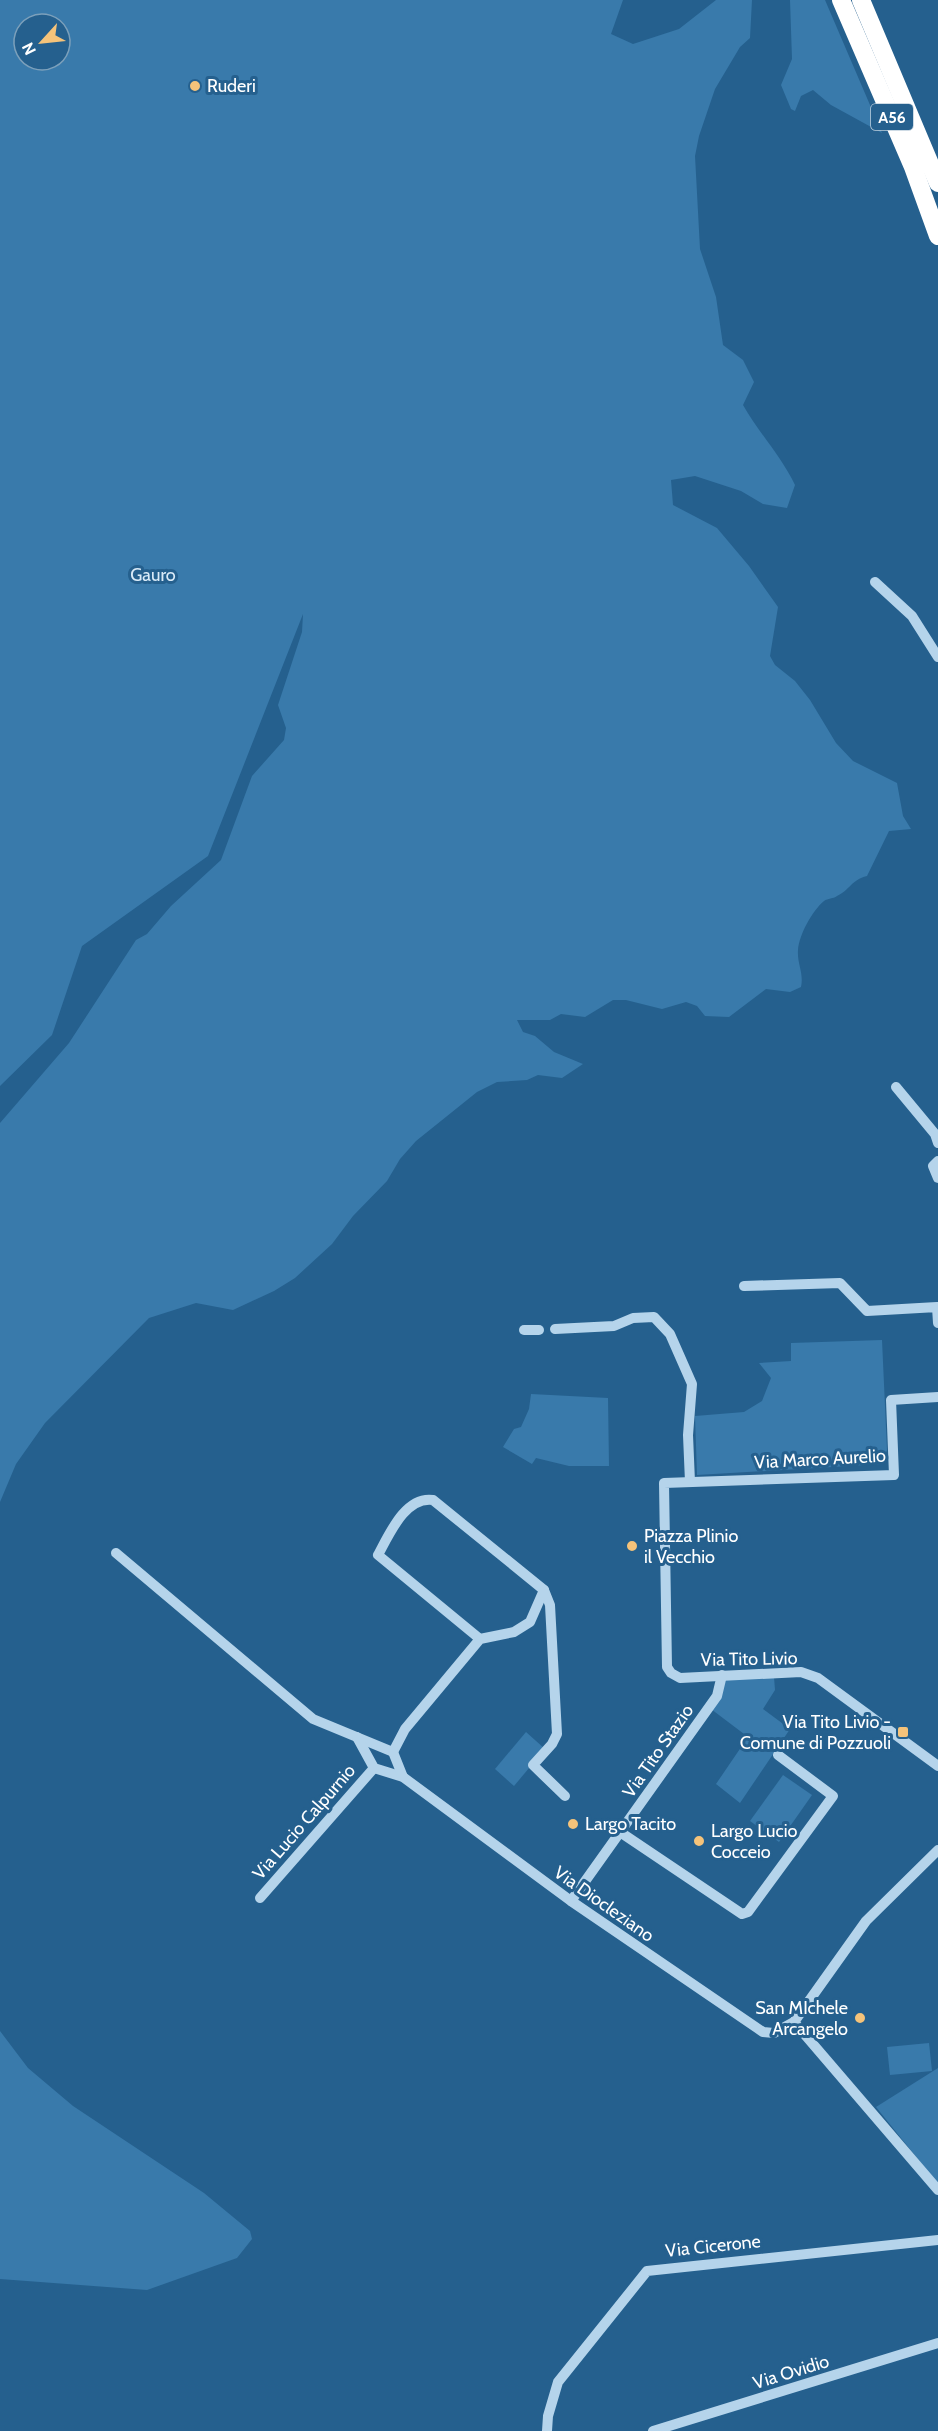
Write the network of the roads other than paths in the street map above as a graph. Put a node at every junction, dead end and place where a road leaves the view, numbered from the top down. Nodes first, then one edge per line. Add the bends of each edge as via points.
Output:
1 (841, 0) edge
2 (861, 0) edge
3 (938, 183) edge
4 (938, 236) edge
5 (874, 582) dead end
6 (938, 657) edge
7 (896, 1087) dead end
8 (938, 1143) edge
9 (938, 1161) edge
10 (938, 1178) edge
11 (744, 1286) dead end
12 (938, 1323) edge
13 (555, 1329) dead end
14 (524, 1330) dead end
15 (539, 1330) dead end
16 (938, 1397) edge
17 (690, 1482) junction
18 (116, 1553) dead end
19 (665, 1572) joint
20 (544, 1590) junction
21 (480, 1640) junction
22 (722, 1675) junction
23 (357, 1737) junction
24 (393, 1752) junction
25 (778, 1755) dead end
26 (938, 1766) edge
27 (374, 1768) junction
28 (403, 1777) junction
29 (565, 1796) dead end
30 (620, 1832) junction
31 (938, 1850) edge
32 (260, 1898) dead end
33 (571, 1901) junction
34 (794, 2022) junction
35 (938, 2190) edge
36 (938, 2240) edge
37 (938, 2343) edge
38 (547, 2431) edge
39 (653, 2431) edge

1 - 4 highway, A56 via 913,167
2 - 3 highway, A56
5 - 6 street via 912,616
7 - 8 street
9 - 10 street via 933,1166
11 - 12 street via 840,1282 867,1311 937,1307
13 - 17 street via 614,1326 633,1318 654,1317 670,1334 692,1384
14 - 15 street
16 - 17 street, Via Marco Aurelio via 891,1400 894,1475
17 - 19 street, Via Marco Aurelio via 664,1483
18 - 23 street via 313,1719
19 - 22 street, Via Tito Livio via 667,1667 680,1678
20 - 21 street via 530,1622 514,1632
20 - 21 street via 433,1500 416,1502 397,1521 378,1555
20 - 29 street via 550,1605 557,1734 533,1765
21 - 24 street via 405,1729
22 - 26 street, Via Tito Livio via 801,1672 818,1678
22 - 30 street, Via Tito Stazio via 717,1696
23 - 24 street
23 - 27 street
24 - 28 street
25 - 30 street via 833,1796 748,1912 742,1914
27 - 28 street, Via Diocleziano
27 - 32 street, Via Lucio Calpurnio
28 - 33 street, Via Diocleziano
30 - 33 street, Via Tito Stazio
31 - 34 street via 866,1921
33 - 34 street, Via Diocleziano via 750,2026 774,2033
34 - 35 street
36 - 38 street, Via Cicerone via 647,2271 558,2382
37 - 39 street, Via Ovidio

